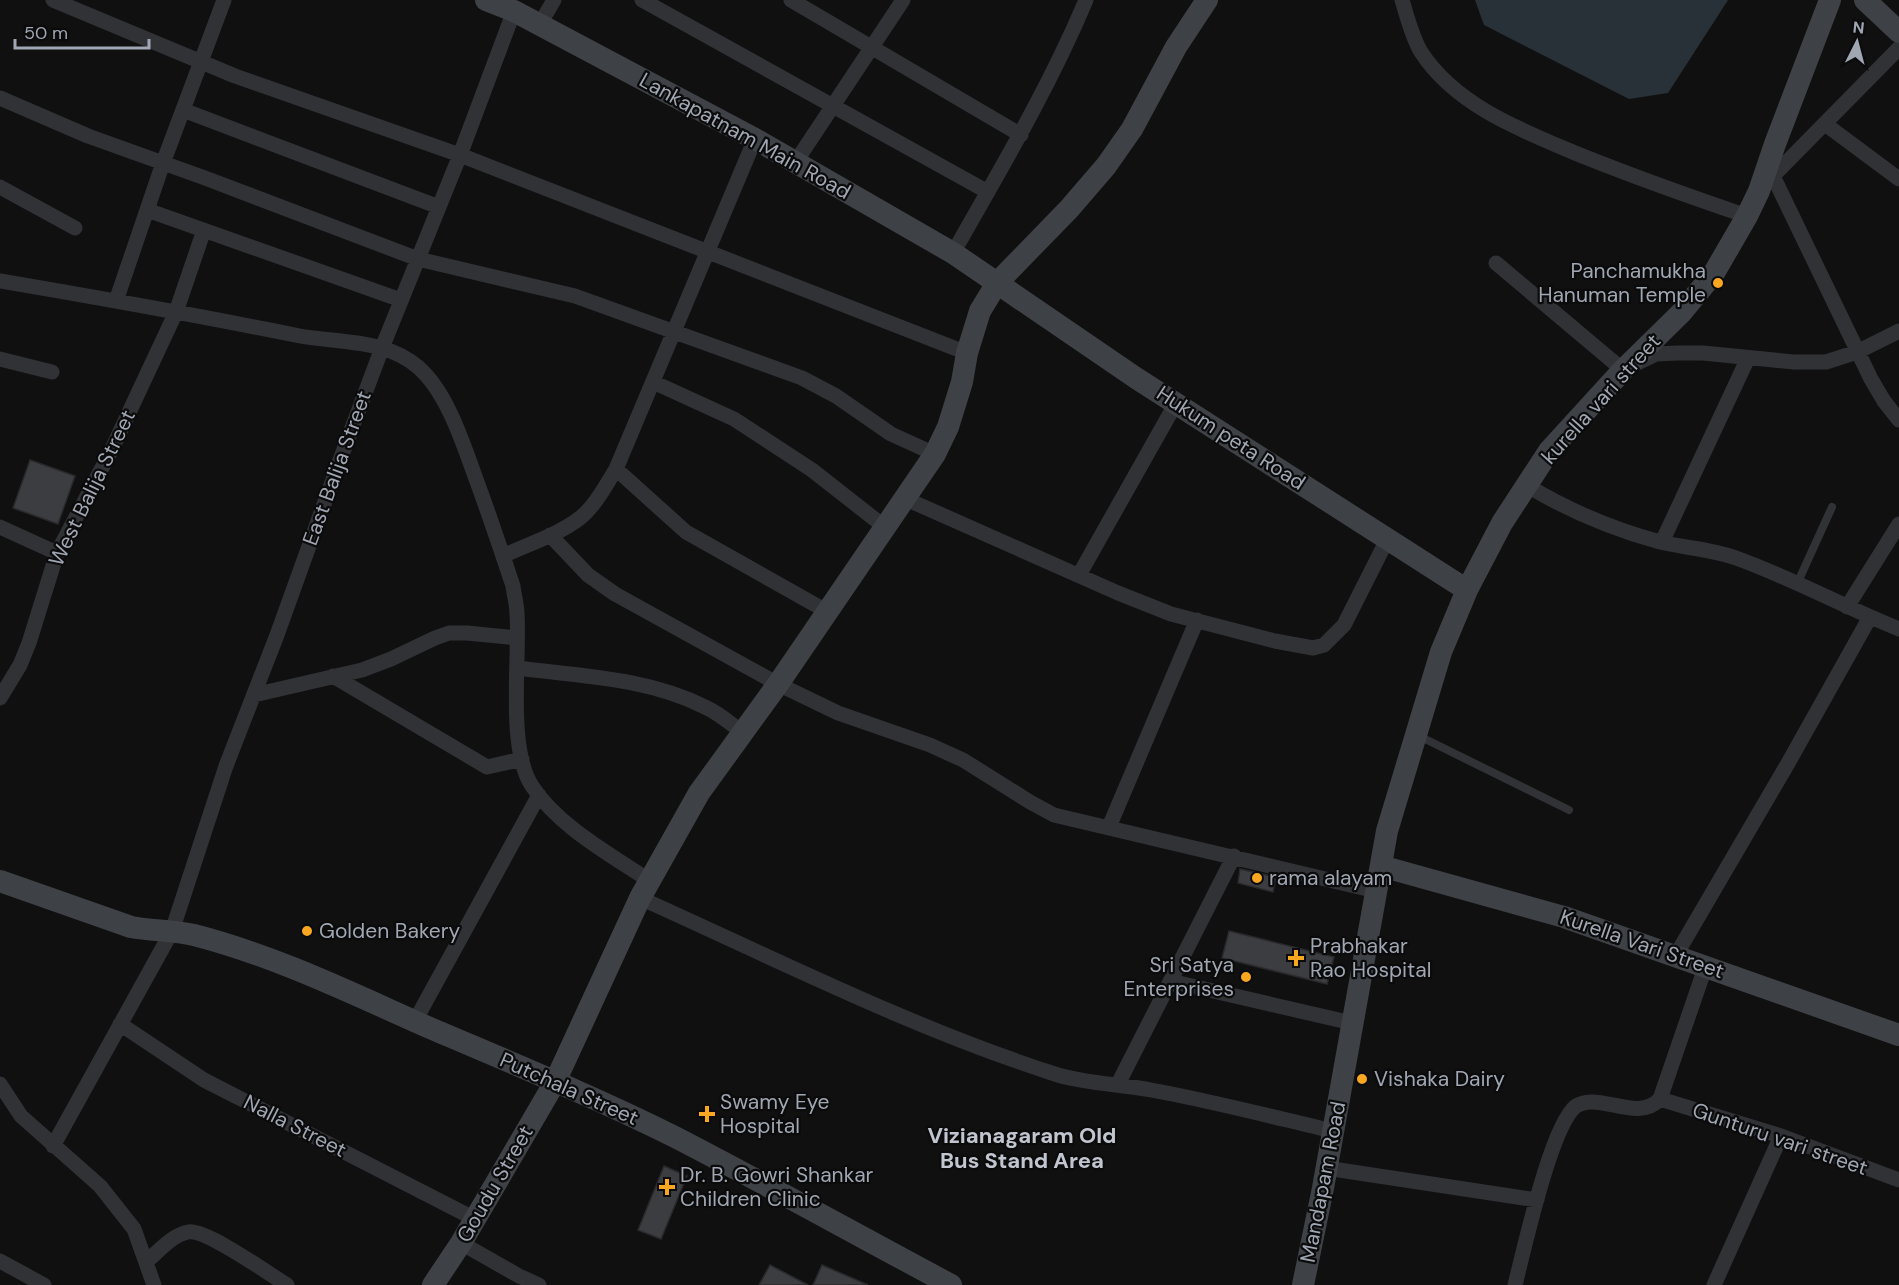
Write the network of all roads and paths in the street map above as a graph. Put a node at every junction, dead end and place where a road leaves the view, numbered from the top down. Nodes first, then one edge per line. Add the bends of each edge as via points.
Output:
1 (53, 0) edge
2 (224, 0) edge
3 (486, 0) edge
4 (554, 0) edge
5 (642, 0) edge
6 (791, 0) edge
7 (903, 0) edge
8 (1086, 0) edge
9 (1207, 0) edge
10 (1402, 0) edge
11 (1830, 0) edge
12 (1865, 0) edge
13 (514, 10) junction
14 (540, 24) junction
15 (1899, 32) edge
16 (872, 47) junction
17 (1899, 48) edge
18 (201, 63) junction
19 (0, 98) edge
20 (833, 105) junction
21 (183, 110) junction
22 (1825, 124) junction
23 (1021, 135) junction
24 (755, 140) junction
25 (460, 155) junction
26 (163, 163) junction
27 (795, 163) junction
28 (1899, 179) edge
29 (1766, 183) junction
30 (0, 187) edge
31 (988, 192) junction
32 (439, 207) junction
33 (147, 210) junction
34 (1747, 216) junction
35 (75, 228) dead end
36 (204, 230) junction
37 (709, 251) junction
38 (953, 254) junction
39 (418, 259) junction
40 (1496, 263) dead end
41 (0, 281) edge
42 (997, 283) junction
43 (401, 300) junction
44 (116, 301) junction
45 (176, 312) junction
46 (675, 331) junction
47 (1899, 332) edge
48 (382, 348) junction
49 (967, 352) junction
50 (1857, 352) junction
51 (1748, 358) junction
52 (0, 359) edge
53 (1623, 370) junction
54 (52, 372) dead end
55 (653, 382) junction
56 (1176, 403) junction
57 (1899, 420) edge
58 (935, 454) junction
59 (616, 469) junction
60 (1526, 485) junction
61 (906, 499) junction
62 (1832, 507) dead end
63 (1899, 524) edge
64 (0, 527) edge
65 (886, 528) junction
66 (550, 535) junction
67 (1388, 538) junction
68 (1662, 542) junction
69 (57, 554) junction
70 (503, 556) junction
71 (1079, 575) junction
72 (1797, 584) junction
73 (1467, 590) junction
74 (1847, 607) junction
75 (828, 612) junction
76 (1870, 617) junction
77 (1197, 620) junction
78 (1899, 629) edge
79 (517, 638) junction
80 (517, 668) junction
81 (333, 676) junction
82 (778, 684) junction
83 (254, 695) junction
84 (0, 698) edge
85 (743, 733) junction
86 (1415, 734) junction
87 (522, 759) junction
88 (539, 795) junction
89 (1569, 810) dead end
90 (1109, 827) junction
91 (1234, 856) junction
92 (1380, 866) junction
93 (0, 881) edge
94 (645, 889) junction
95 (1376, 891) junction
96 (172, 931) junction
97 (1676, 956) junction
98 (1706, 965) junction
99 (1170, 981) junction
100 (415, 1021) junction
101 (1352, 1023) junction
102 (120, 1024) junction
103 (1899, 1035) edge
104 (555, 1082) junction
105 (0, 1084) edge
106 (1118, 1084) junction
107 (1660, 1099) junction
108 (0, 1109) edge
109 (21, 1116) junction
110 (1333, 1131) junction
111 (1781, 1136) junction
112 (53, 1146) junction
113 (1326, 1168) junction
114 (1899, 1180) edge
115 (1537, 1200) junction
116 (475, 1219) junction
117 (461, 1243) junction
118 (0, 1261) edge
119 (146, 1262) junction
120 (44, 1285) edge
121 (154, 1285) edge
122 (287, 1285) edge
123 (433, 1285) edge
124 (539, 1285) edge
125 (951, 1285) edge
126 (1303, 1285) edge
127 (1515, 1285) edge
128 (1714, 1285) edge

1 - 18 street
2 - 18 street
3 - 13 street, Lankapatnam Main Road
4 - 14 street
5 - 20 street
6 - 16 street
7 - 16 street
8 - 23 street
9 - 42 street, Goudu Street via 1106,166
10 - 34 street via 1420,50 1455,88 1483,110 1608,166
11 - 29 street, kurella vari street via 1775,144
12 - 15 street
13 - 14 street, Lankapatnam Main Road
13 - 25 street, East Balija Street
14 - 24 street, Lankapatnam Main Road
16 - 20 street
16 - 23 street
17 - 22 street
18 - 21 street
18 - 25 street
19 - 26 street
20 - 27 street
20 - 31 street
21 - 26 street
21 - 32 street
22 - 28 street
22 - 29 street
23 - 31 street
24 - 27 street, Lankapatnam Main Road
24 - 37 street
25 - 32 street, East Balija Street
25 - 37 street
26 - 33 street
26 - 39 street
27 - 38 street, Lankapatnam Main Road
29 - 34 street, kurella vari street
29 - 50 street
30 - 35 street
31 - 38 street
32 - 39 street, East Balija Street
33 - 36 street
33 - 44 street
34 - 53 street, kurella vari street via 1714,273 1681,313
36 - 43 street
36 - 45 street, West Balija Street
37 - 46 street
37 - 49 street
38 - 42 street, Lankapatnam Main Road
39 - 43 street, East Balija Street
39 - 46 street via 559,291
40 - 53 street
41 - 44 street
42 - 49 street, Goudu Street via 980,311
42 - 56 street, Hukum peta Road
43 - 48 street, East Balija Street
44 - 45 street
45 - 48 street
45 - 69 street, West Balija Street via 111,451
46 - 55 street
46 - 58 street via 819,385 882,429
47 - 50 street
48 - 70 street via 419,368 444,401 459,431
48 - 83 street, East Balija Street
49 - 58 street, Goudu Street via 948,427
50 - 51 street via 1826,362
50 - 57 street
51 - 53 street via 1703,353 1656,354
51 - 68 street
52 - 54 street
53 - 60 street, kurella vari street via 1549,451
55 - 59 street
55 - 65 street via 734,418 812,470
56 - 67 street, Hukum peta Road
56 - 71 street
58 - 61 street, Goudu Street
59 - 66 street via 580,518
59 - 75 street via 686,532
60 - 68 street via 1563,508
60 - 73 street, kurella vari street
61 - 65 street, Goudu Street
61 - 71 street
62 - 72 lane
63 - 74 street
64 - 69 street
65 - 75 street, Goudu Street
66 - 70 street
66 - 82 street via 588,575 615,594
67 - 73 street, Hukum peta Road
67 - 77 street via 1344,625 1324,645 1313,648 1275,641
68 - 72 street via 1733,557
69 - 84 street, West Balija Street via 29,643
70 - 79 street via 518,613
71 - 77 street via 1171,614
72 - 74 street
73 - 86 street, kurella vari street via 1441,652
74 - 76 street
75 - 82 street, Goudu Street
76 - 78 street
76 - 97 street
77 - 90 street
79 - 80 street
79 - 81 street via 448,633 362,670
80 - 85 street via 656,687 708,708
80 - 87 street
81 - 83 street
81 - 87 street via 487,767
82 - 85 street, Goudu Street
82 - 90 street via 838,713 963,760 1054,815
83 - 96 street, East Balija Street via 226,766
85 - 94 street, Goudu Street via 699,793
86 - 89 lane
86 - 92 street, kurella vari street
87 - 88 street
88 - 94 street
88 - 100 street
90 - 91 street
91 - 95 street
91 - 99 street
92 - 95 street, Mandapam Road
92 - 97 street, Kurella Vari Street via 1564,917
93 - 96 street, Putchala Street via 131,927
94 - 104 street, Goudu Street
94 - 106 street via 844,991 948,1036 1086,1083
95 - 101 street, Mandapam Road
96 - 100 street, Putchala Street via 226,944 279,963
96 - 102 street, East Balija Street
97 - 98 street, Kurella Vari Street
98 - 103 street, Kurella Vari Street
98 - 107 street
99 - 101 street
99 - 106 street
100 - 104 street, Putchala Street
101 - 110 street, Mandapam Road
102 - 112 street, East Balija Street
102 - 116 street, Nalla Street via 204,1080
104 - 116 street, Goudu Street
104 - 125 street, Putchala Street via 673,1136
105 - 109 street
106 - 110 street
107 - 111 street, Gunturu vari street
107 - 115 street via 1645,1108 1589,1102 1577,1105 1553,1147
108 - 109 street
109 - 112 street
110 - 113 street, Mandapam Road
111 - 114 street, Gunturu vari street
111 - 128 street
112 - 119 street via 100,1186 134,1229
113 - 115 street
113 - 126 street, Mandapam Road
115 - 127 street
116 - 117 street, Goudu Street
117 - 123 street, Goudu Street
117 - 124 street
118 - 120 street
119 - 121 street
119 - 122 street via 184,1232 198,1232

